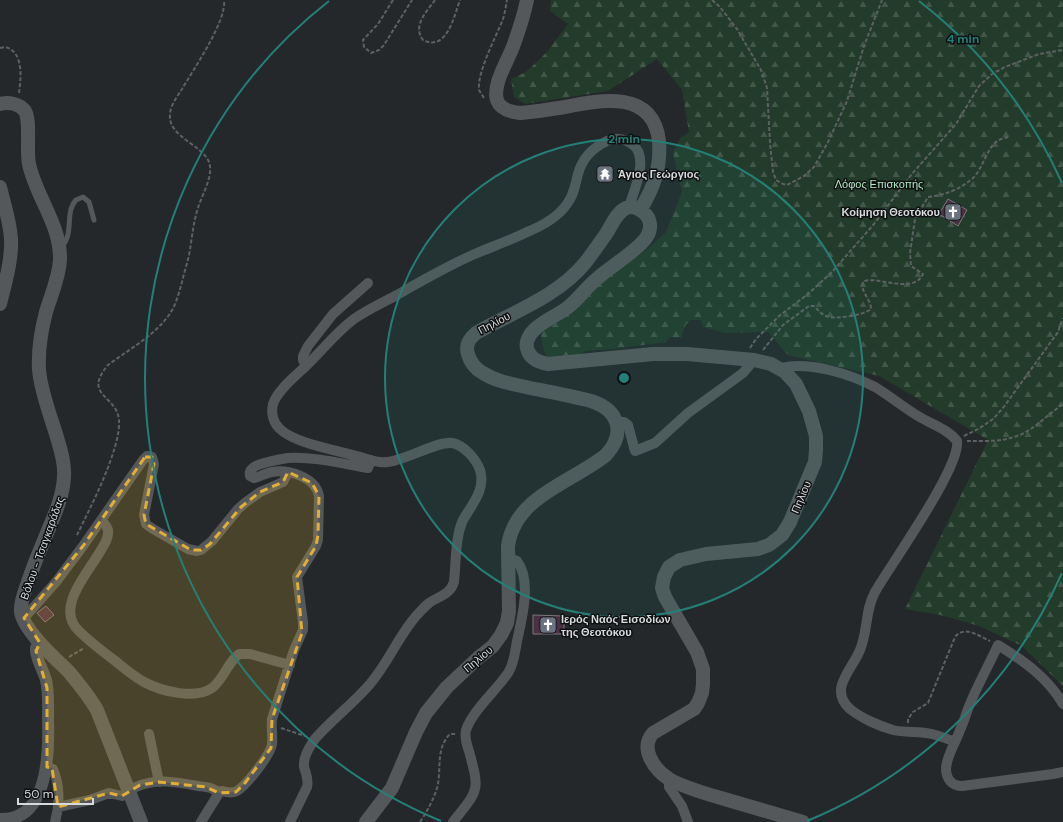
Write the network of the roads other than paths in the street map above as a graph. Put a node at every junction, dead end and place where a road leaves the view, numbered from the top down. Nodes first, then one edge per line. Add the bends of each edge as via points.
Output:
1 (527, 0) edge
2 (0, 104) edge
3 (0, 187) edge
4 (635, 209) junction
5 (94, 220) dead end
6 (59, 249) junction
7 (368, 283) dead end
8 (0, 304) edge
9 (749, 359) junction
10 (306, 366) junction
11 (781, 368) junction
12 (616, 422) junction
13 (371, 460) junction
14 (288, 472) junction
15 (101, 520) junction
16 (508, 557) junction
17 (24, 618) junction
18 (40, 643) junction
19 (290, 665) junction
20 (1063, 704) edge
21 (149, 734) dead end
22 (955, 742) junction
23 (47, 767) junction
24 (1063, 772) edge
25 (669, 778) junction
26 (159, 782) junction
27 (129, 791) junction
28 (219, 793) junction
29 (58, 808) junction
30 (0, 819) edge
31 (16, 820) edge
32 (55, 822) edge
33 (141, 822) edge
34 (201, 822) edge
35 (290, 822) edge
36 (366, 822) edge
37 (453, 822) edge
38 (688, 822) edge
39 (803, 822) edge

1 - 4 main road via 514,46 499,80 497,100 504,108 514,113 607,100 626,102 643,111 657,131 658,167 652,191
2 - 6 main road, Βόλου - Τσαγκαράδας via 18,105 24,109 27,116 31,173 53,226
3 - 8 main road via 11,240
4 - 9 main road via 648,217 651,225 647,236 599,277 568,308 534,331 529,337 527,348 532,358 548,364 653,354
4 - 10 street via 640,156 638,149 626,140 615,138 597,147 587,156 578,174 571,198 557,215 529,232 450,266 364,312 337,332
4 - 12 main road, Πηλίου via 620,213 593,253 570,280 537,301 476,332 469,339 467,346 472,362 486,375 509,383 595,402 609,412
5 - 6 lane via 89,202 83,198 76,200 71,209 66,240
6 - 17 main road, Βόλου - Τσαγκαράδας via 59,268 40,336 39,371 64,464 64,479 56,510 24,592 21,607
7 - 10 street via 333,314 308,346 303,356
9 - 11 main road
9 - 12 street via 739,376 688,413 654,443 635,451 628,425
10 - 13 street via 275,398 272,409 276,424 294,438
11 - 22 street via 810,366 859,380 950,434 956,441 954,458 946,475 875,593 863,642 840,690 844,703 868,720 893,730 932,734
11 - 25 main road, Πηλίου via 791,377 804,401 814,427 817,444 812,470 788,528 775,541 758,549 706,554 680,560 669,568 663,579 665,597 698,655 704,676 702,693 696,706 685,715 656,730 650,737 648,753 659,771
12 - 16 main road, Πηλίου via 618,437 606,455 540,497 520,514 509,538
13 - 14 street via 368,468 287,458 255,466 249,475 254,478 271,472
13 - 35 street via 388,462 449,442 454,443 467,452 476,463 480,473 480,490 461,526 451,590 417,615 384,667 370,684 314,740 304,760 307,787
14 - 15 street via 282,482 251,497 210,544 197,551 188,549 146,524 144,515 154,464 150,456 143,460
14 - 19 street via 311,482 319,496 317,543 297,577 303,626
15 - 17 street via 56,582
15 - 19 street via 108,529 107,540 75,592 70,606 70,617 74,627 92,643 145,683 186,694 200,693 212,688 238,654 258,656
16 - 36 main road, Πηλίου via 509,611 501,635 494,646 447,687 426,713 392,788
16 - 37 street via 514,559 521,570 524,611 514,658 508,672 466,732 476,786 474,795
17 - 18 main road, Βόλου - Τσαγκαράδας
18 - 23 street via 36,652 46,681 49,743
18 - 27 main road, Βόλου - Τσαγκαράδας via 86,692 97,710
19 - 28 street via 271,724 272,744 261,765 238,791
20 - 22 street via 1036,671 998,645 970,703
21 - 26 street
22 - 24 street via 946,768 947,777 955,785 987,784
23 - 29 street via 53,769 56,778
23 - 31 street via 37,800
25 - 38 street via 669,786 682,806
25 - 39 main road, Πηλίου via 717,797
26 - 27 street via 140,785
26 - 28 street via 178,782 206,787
27 - 29 street via 122,796 109,793
27 - 33 main road, Βόλου - Τσαγκαράδας
28 - 34 street
29 - 32 street
30 - 31 street

